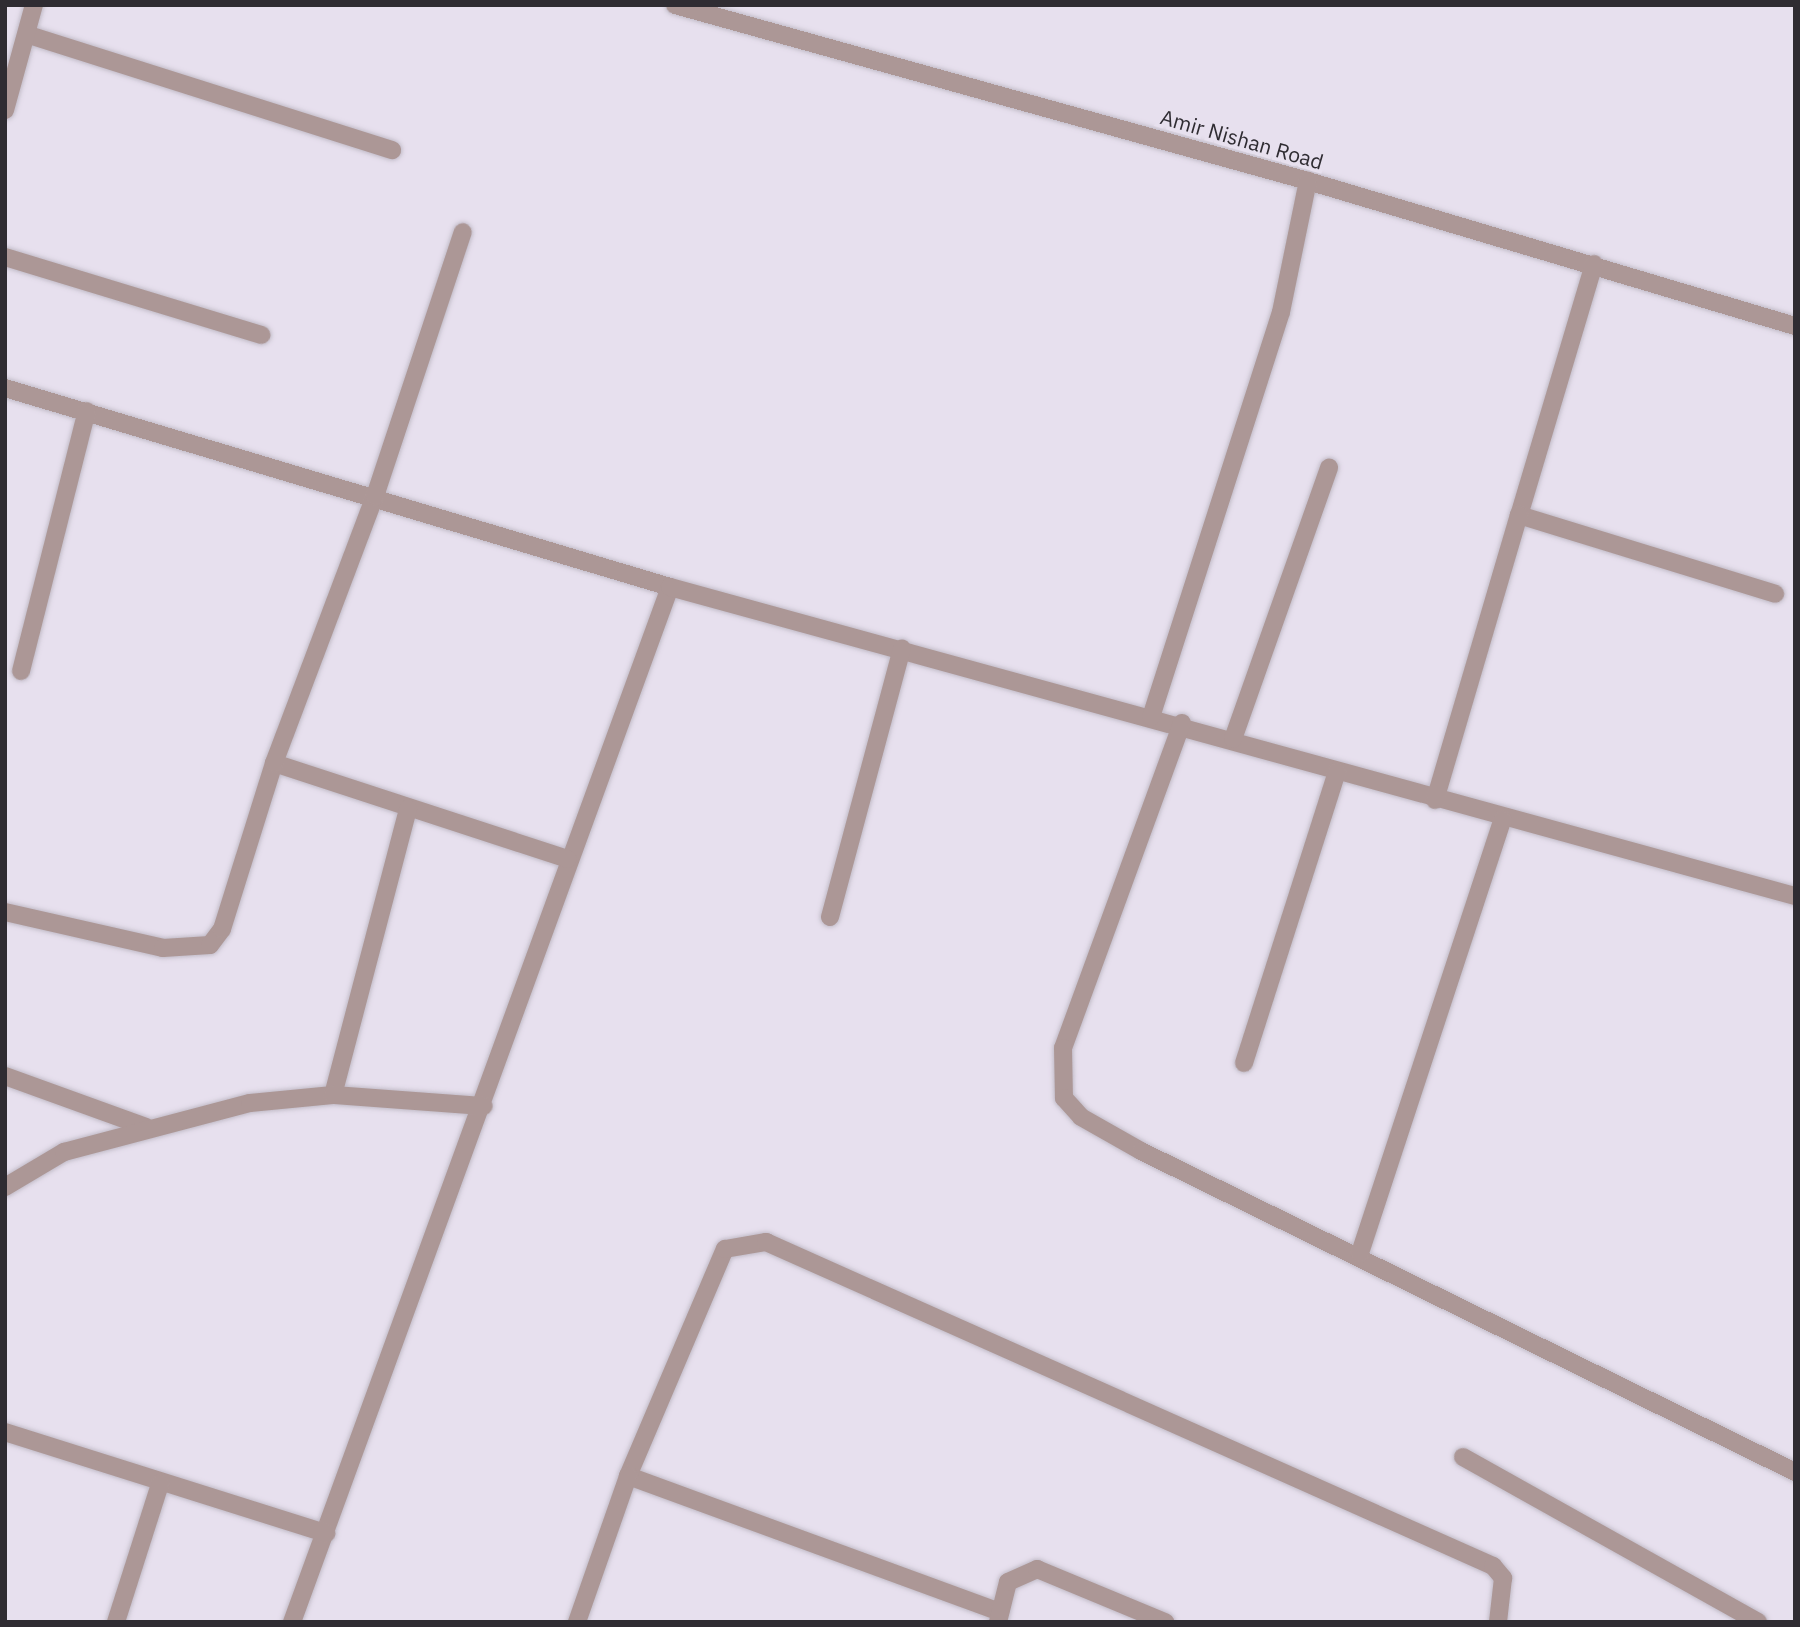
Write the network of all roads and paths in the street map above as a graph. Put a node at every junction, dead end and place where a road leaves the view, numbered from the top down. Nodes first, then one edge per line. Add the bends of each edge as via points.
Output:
1 (34, 5) edge
2 (675, 5) edge
3 (29, 35) junction
4 (5, 110) edge
5 (392, 150) dead end
6 (1308, 181) junction
7 (463, 232) dead end
8 (5, 257) edge
9 (1594, 264) junction
10 (1795, 326) edge
11 (261, 335) dead end
12 (5, 388) edge
13 (87, 411) junction
14 (1329, 468) dead end
15 (375, 496) junction
16 (1519, 515) junction
17 (670, 587) junction
18 (1775, 594) dead end
19 (902, 649) junction
20 (21, 671) dead end
21 (1151, 717) junction
22 (1182, 723) junction
23 (1233, 739) junction
24 (274, 763) junction
25 (1337, 771) junction
26 (1435, 800) junction
27 (408, 809) junction
28 (1502, 820) junction
29 (568, 859) junction
30 (1795, 896) edge
31 (5, 912) edge
32 (830, 917) dead end
33 (1244, 1063) dead end
34 (5, 1076) edge
35 (333, 1095) junction
36 (484, 1106) junction
37 (146, 1127) junction
38 (5, 1187) edge
39 (1360, 1253) junction
40 (5, 1432) edge
41 (1463, 1457) dead end
42 (1795, 1472) edge
43 (628, 1476) junction
44 (160, 1484) junction
45 (326, 1533) junction
46 (999, 1617) edge
47 (116, 1622) edge
48 (292, 1622) edge
49 (576, 1622) edge
50 (1164, 1622) edge
51 (1499, 1622) edge
52 (1758, 1622) edge

1 - 3 street
2 - 6 street, Amir Nishan Road
3 - 4 street
3 - 5 street
6 - 9 street, Amir Nishan Road
6 - 21 street via 1281,312
7 - 15 street
8 - 11 street
9 - 10 street, Amir Nishan Road
9 - 16 street
12 - 13 street
13 - 15 street
13 - 20 street
14 - 23 street
15 - 17 street
15 - 24 street
16 - 18 street
16 - 26 street
17 - 19 street
17 - 29 street
19 - 21 street
19 - 32 street
21 - 22 street
22 - 23 street
22 - 39 street via 1063,1048 1064,1098 1081,1117 1141,1150
23 - 25 street
24 - 27 street
24 - 31 street via 233,905 210,945 163,948
25 - 26 street
25 - 33 street
26 - 28 street
27 - 29 street
27 - 35 street
28 - 30 street
28 - 39 street
29 - 36 street
34 - 37 street
35 - 36 street
35 - 37 street via 250,1103
36 - 45 street
37 - 38 street via 64,1152
39 - 42 street
40 - 44 street
41 - 52 street
43 - 46 street
43 - 49 street
43 - 51 street via 720,1257 741,1242 766,1242 1493,1566 1503,1578
44 - 45 street
44 - 47 street
45 - 48 street
46 - 50 street via 1008,1582 1037,1569

